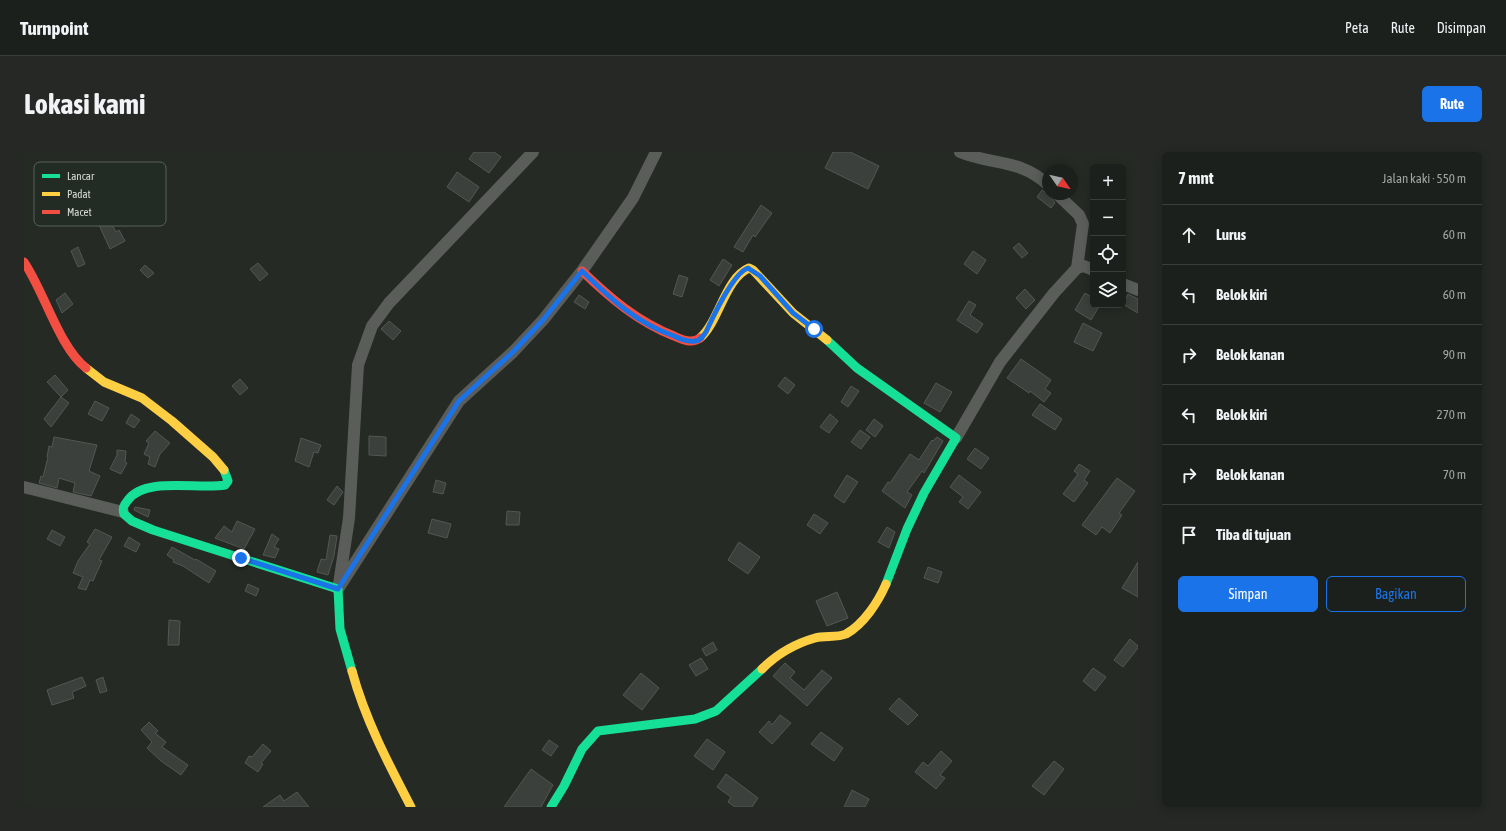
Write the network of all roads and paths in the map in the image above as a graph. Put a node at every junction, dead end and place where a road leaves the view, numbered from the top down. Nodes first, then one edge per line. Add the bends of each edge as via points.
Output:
1 (533, 152) edge
2 (656, 152) edge
3 (960, 152) edge
4 (1042, 180) edge
5 (1063, 200) edge
6 (24, 262) edge
7 (1076, 268) junction
8 (1090, 269) edge
9 (582, 271) junction
10 (1126, 285) edge
11 (1138, 290) edge
12 (956, 438) junction
13 (24, 487) edge
14 (123, 512) junction
15 (338, 589) junction
16 (411, 807) edge
17 (551, 807) edge

1 - 15 street via 389,303 372,326 358,365 349,518
2 - 9 street via 633,198
3 - 4 street via 971,157 991,159 1030,170
5 - 7 street via 1079,216 1083,224
6 - 14 street via 69,350 82,365 104,382 142,398 172,421 226,471 228,481 225,485 142,489 131,496 124,505
7 - 8 street via 1084,266
7 - 12 street via 1000,362
9 - 12 street via 613,302 638,320 686,341 695,341 706,332 740,274 748,268 753,270 793,313 857,368
9 - 15 street via 543,320 513,352 459,401
10 - 11 street
12 - 17 street via 910,521 880,598 862,621 845,634 815,638 779,653 716,711 695,719 598,731 584,745
13 - 14 street
14 - 15 street via 131,520 153,530
15 - 16 street via 340,629 360,701

